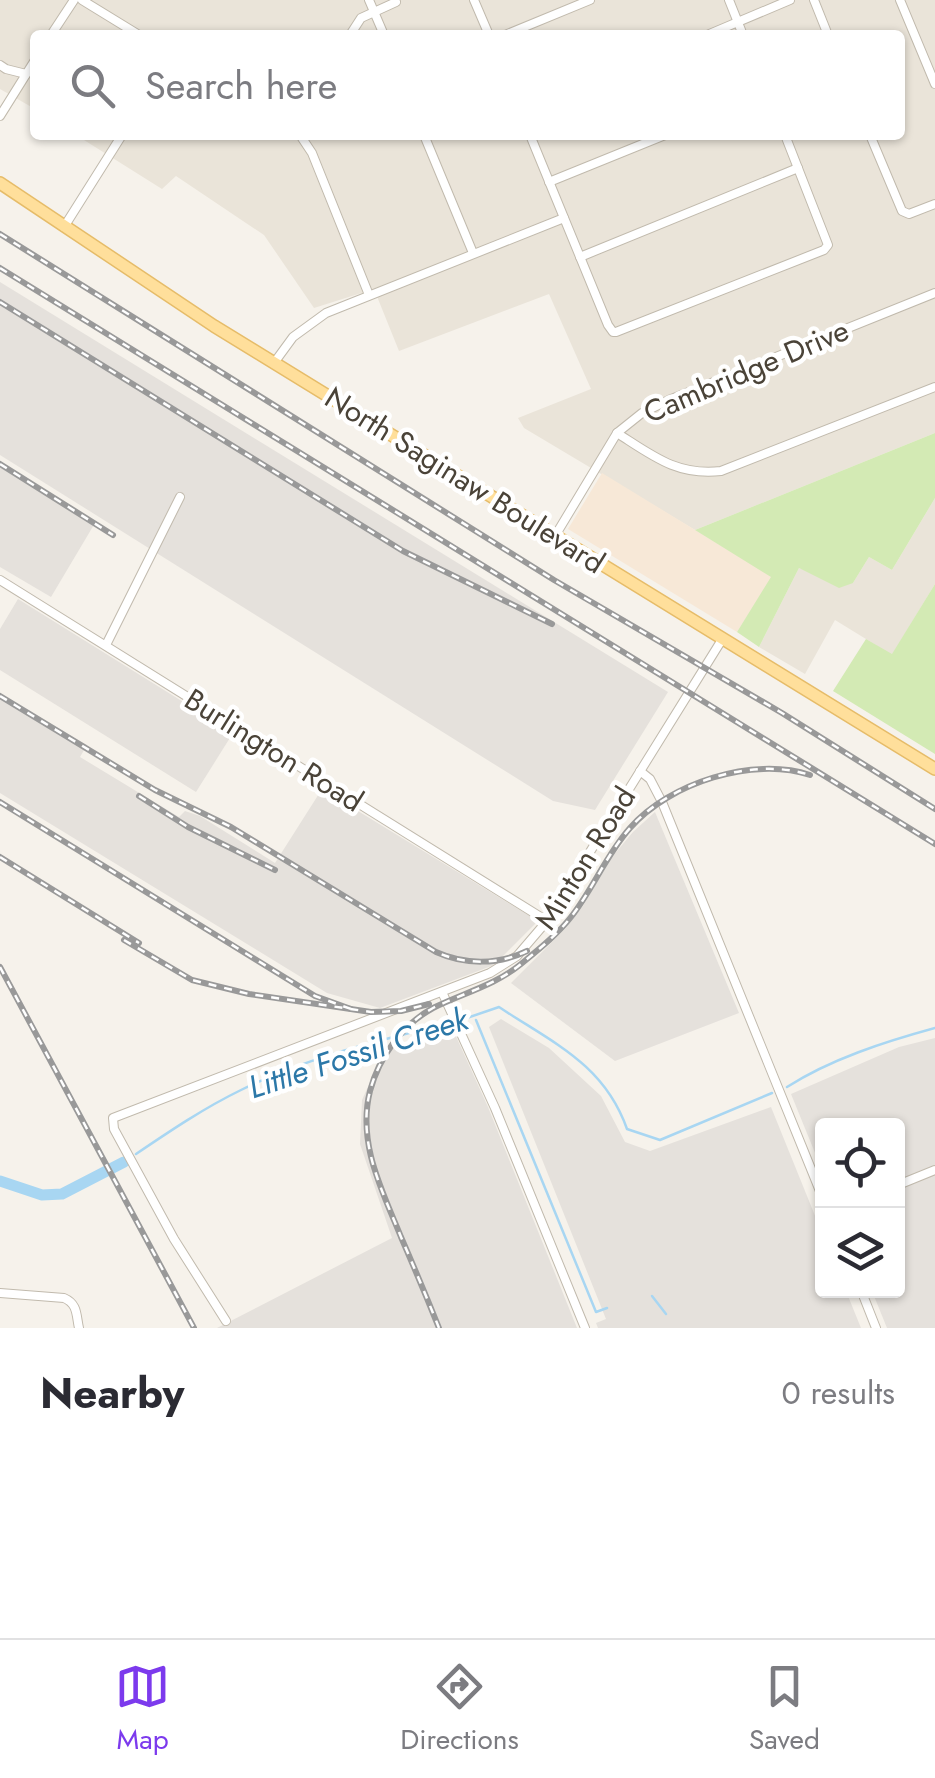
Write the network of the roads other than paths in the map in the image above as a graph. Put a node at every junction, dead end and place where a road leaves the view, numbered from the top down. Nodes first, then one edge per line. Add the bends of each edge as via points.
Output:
1 (74, 0) edge
2 (82, 0) edge
3 (369, 0) edge
4 (474, 0) edge
5 (590, 0) edge
6 (730, 0) edge
7 (790, 0) edge
8 (814, 0) edge
9 (900, 0) edge
10 (396, 2) edge
11 (374, 11) junction
12 (738, 22) junction
13 (54, 30) edge
14 (131, 30) edge
15 (353, 30) edge
16 (382, 30) edge
17 (486, 30) edge
18 (517, 30) edge
19 (719, 30) edge
20 (741, 30) edge
21 (826, 30) edge
22 (0, 65) edge
23 (30, 68) edge
24 (26, 74) junction
25 (935, 84) edge
26 (0, 116) edge
27 (119, 140) edge
28 (303, 140) edge
29 (426, 140) edge
30 (532, 140) edge
31 (653, 140) edge
32 (787, 140) edge
33 (872, 140) edge
34 (798, 168) junction
35 (549, 182) junction
36 (0, 183) edge
37 (935, 204) edge
38 (564, 218) junction
39 (64, 227) junction
40 (473, 254) junction
41 (580, 257) junction
42 (935, 293) edge
43 (369, 295) junction
44 (274, 363) junction
45 (935, 387) edge
46 (618, 433) junction
47 (180, 497) dead end
48 (555, 536) junction
49 (0, 580) edge
50 (723, 638) junction
51 (106, 645) junction
52 (935, 769) edge
53 (640, 771) junction
54 (547, 921) junction
55 (442, 992) junction
56 (935, 1170) edge
57 (815, 1179) edge
58 (905, 1182) edge
59 (0, 1292) edge
60 (864, 1298) edge
61 (226, 1320) dead end
62 (79, 1328) edge
63 (585, 1328) edge
64 (876, 1328) edge

1 - 13 street
2 - 14 street
3 - 11 street
4 - 17 street
5 - 18 street
6 - 12 street
7 - 12 street
8 - 21 street
9 - 25 street
10 - 11 street
11 - 15 street
11 - 16 street
12 - 19 street
12 - 20 street
22 - 24 street
23 - 24 street
24 - 26 street
27 - 39 street
28 - 43 street
29 - 40 street
30 - 35 street
31 - 35 street
32 - 34 street
33 - 37 street via 905,214
34 - 41 street
34 - 41 street via 828,245 824,250 613,332
35 - 38 street
36 - 39 main road, North Saginaw Boulevard
38 - 40 street
38 - 41 street
39 - 44 main road, North Saginaw Boulevard
40 - 43 street
42 - 46 street, Cambridge Drive via 658,404
43 - 44 street via 310,322
44 - 48 main road, North Saginaw Boulevard
45 - 46 street via 721,471 667,465
46 - 48 street, Cambridge Drive
47 - 51 street
48 - 50 main road, North Saginaw Boulevard
49 - 51 street, Burlington Road
50 - 52 main road, North Saginaw Boulevard
50 - 53 street, Minton Road
51 - 54 street, Burlington Road
53 - 54 street, Minton Road
53 - 57 street via 662,802
54 - 55 street, Minton Road via 504,965
55 - 61 street, Minton Road via 112,1121
55 - 63 street
56 - 58 street
59 - 62 street via 72,1301
60 - 64 street

